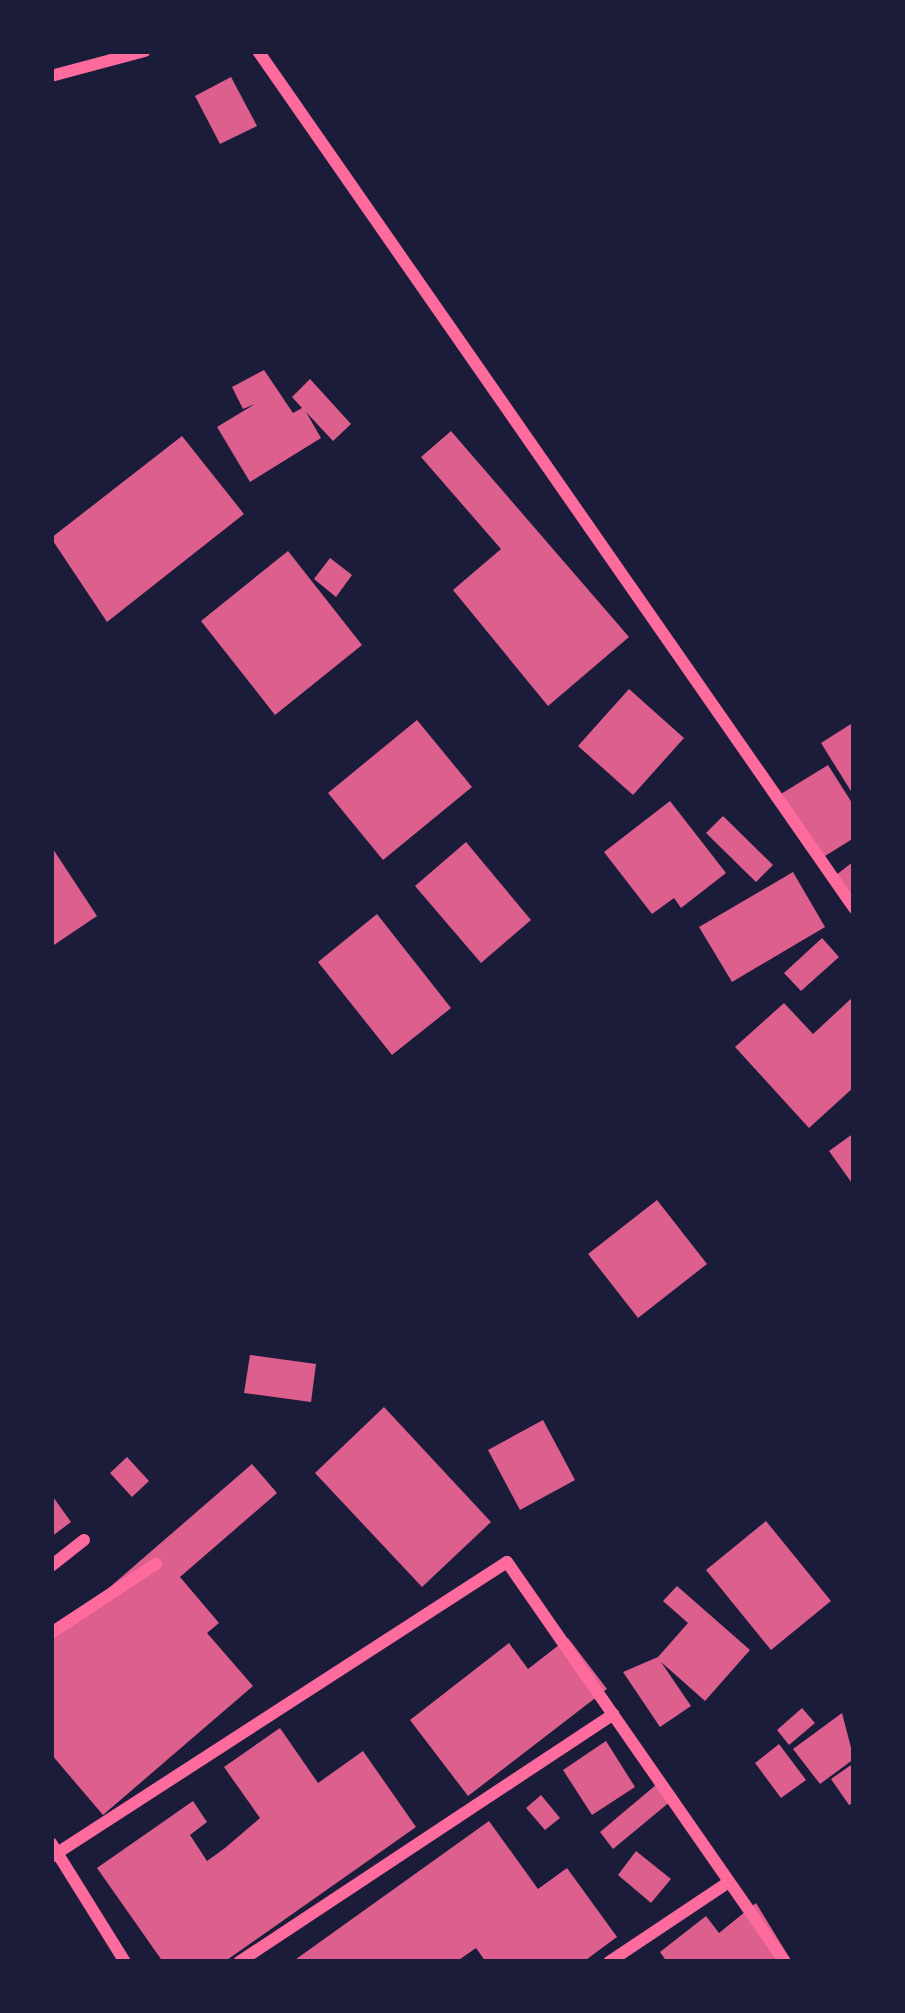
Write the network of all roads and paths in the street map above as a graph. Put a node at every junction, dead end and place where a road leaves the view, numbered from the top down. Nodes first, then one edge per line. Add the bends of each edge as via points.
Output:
1 (145, 51) edge
2 (258, 51) edge
3 (51, 76) edge
4 (854, 908) edge
5 (84, 1540) dead end
6 (156, 1564) dead end
7 (51, 1566) edge
8 (51, 1633) edge
9 (613, 1714) junction
10 (53, 1851) edge
11 (729, 1882) junction
12 (125, 1962) edge
13 (239, 1962) edge
14 (610, 1962) edge
15 (785, 1962) edge

1 - 3 street
2 - 4 street
5 - 7 street
6 - 8 street
9 - 10 street via 507,1562
9 - 11 street
9 - 13 street
10 - 12 street
11 - 14 street
11 - 15 street

